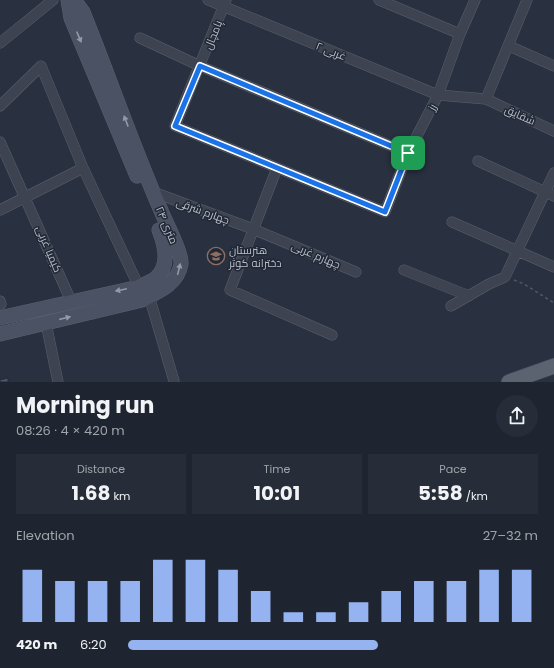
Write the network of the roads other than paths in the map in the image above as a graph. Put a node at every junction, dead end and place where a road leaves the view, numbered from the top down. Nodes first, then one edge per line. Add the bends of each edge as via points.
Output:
1 (53, 0) edge
2 (68, 0) edge
3 (74, 0) edge
4 (208, 0) edge
5 (378, 0) edge
6 (475, 0) edge
7 (527, 0) edge
8 (225, 4) edge
9 (460, 34) junction
10 (140, 38) dead end
11 (0, 43) edge
12 (509, 46) junction
13 (200, 66) junction
14 (554, 66) edge
15 (438, 95) junction
16 (486, 99) junction
17 (0, 106) edge
18 (554, 131) edge
19 (0, 142) edge
20 (129, 144) junction
21 (408, 153) junction
22 (478, 161) dead end
23 (83, 168) junction
24 (276, 168) junction
25 (554, 173) edge
26 (153, 192) junction
27 (550, 194) edge
28 (26, 197) junction
29 (0, 210) edge
30 (385, 212) joint
31 (452, 222) dead end
32 (253, 229) junction
33 (518, 250) junction
34 (554, 267) edge
35 (404, 270) dead end
36 (356, 272) dead end
37 (139, 286) junction
38 (149, 296) junction
39 (469, 296) junction
40 (71, 301) junction
41 (451, 306) dead end
42 (0, 318) edge
43 (46, 323) junction
44 (0, 334) edge
45 (332, 334) dead end
46 (554, 366) edge
47 (174, 381) edge
48 (58, 382) edge
49 (509, 382) edge

1 - 11 street
2 -> 20 street, ۲۴ متری via 71,18
20 -> 3 street, ۲۴ متری via 83,12
4 - 8 street, ۲ غربی
5 - 9 street
6 - 9 street, رز
7 - 12 street
8 - 13 street, پامچال
8 - 15 street, ۲ غربی
9 - 15 street, رز
10 - 13 street
12 - 14 street
12 - 16 street
13 - 21 street
13 - 24 street, پامچال via 175,126
15 - 16 street, ۲ غربی
15 - 21 street, رز
16 - 18 street, شقایق
17 - 23 street via 40,66
19 - 28 street, کیمیا غربی
20 - 26 street, ۲۴ متری
20 - 37 street, ۲۴ متری via 166,246 164,264 157,278
21 - 30 street, رز
22 - 27 street
23 - 28 street
23 - 37 street
24 - 30 street, پامچال
24 - 32 street
25 - 27 street
26 - 32 street, چهارم شرقی
38 -> 26 street, ۲۴ متری via 160,292 177,278 181,263
27 - 33 street
28 - 29 street
28 - 40 street, کیمیا غربی
31 - 33 street
32 - 36 street, چهارم غربی
32 - 45 street via 230,290
33 - 34 street
33 - 39 street via 505,277
35 - 39 street
37 -> 40 street, ۲۴ متری
43 -> 38 street, ۲۴ متری
38 - 47 street
39 - 41 street
40 - 42 street, ۲۴ متری
43 - 44 street, ۲۴ متری
43 - 48 street
46 - 49 main road

